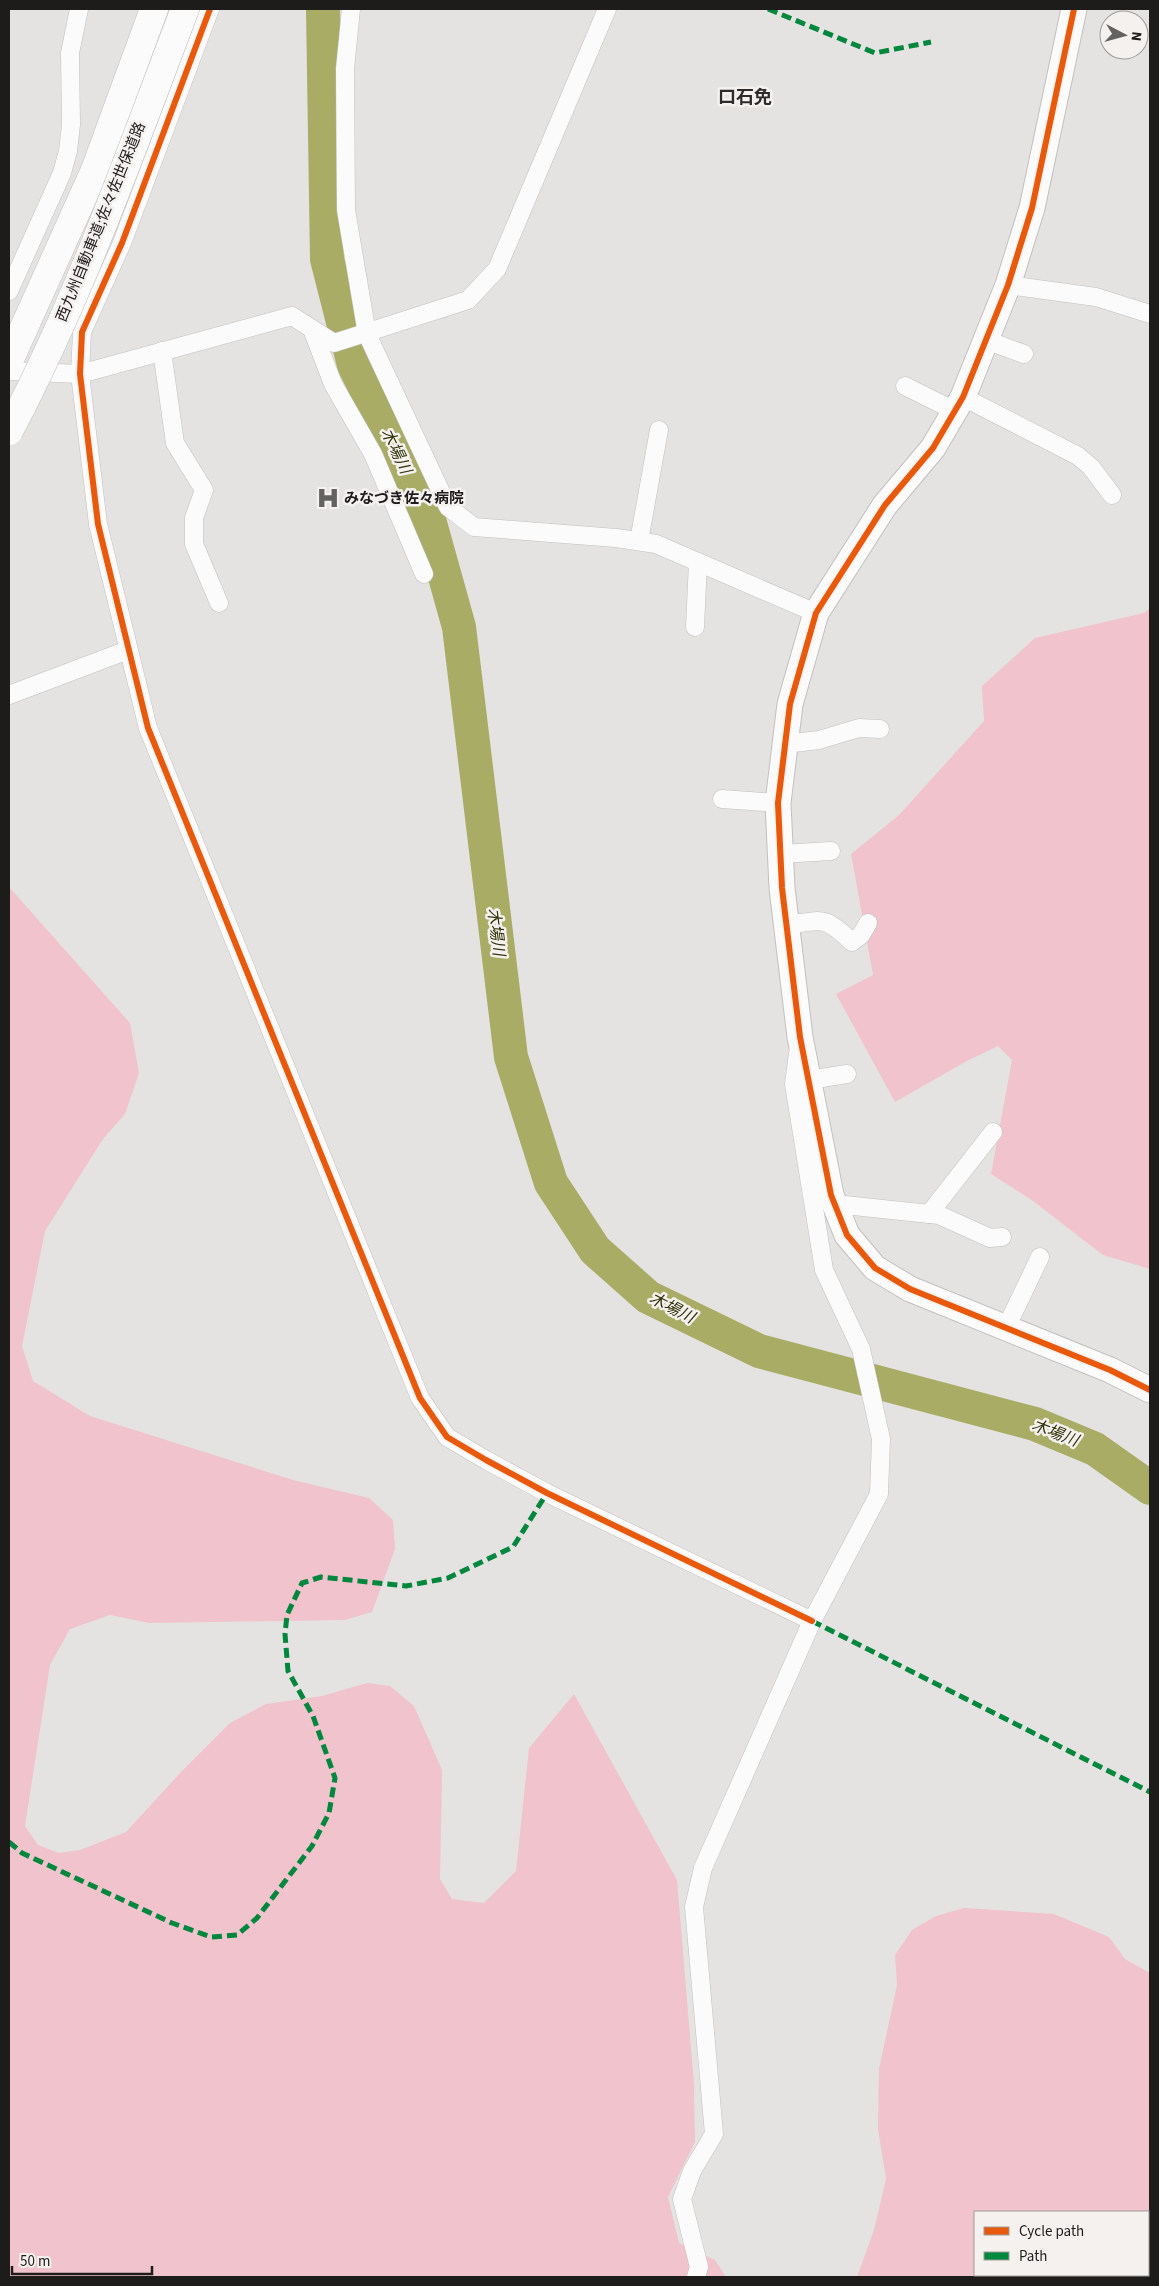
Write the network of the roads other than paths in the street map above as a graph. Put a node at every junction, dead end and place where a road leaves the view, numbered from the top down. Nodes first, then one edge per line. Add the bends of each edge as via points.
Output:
1 (79, 9) edge
2 (154, 9) edge
3 (184, 9) edge
4 (210, 9) edge
5 (351, 9) edge
6 (607, 9) edge
7 (1074, 9) edge
8 (1008, 285) junction
9 (9, 290) edge
10 (1150, 314) edge
11 (312, 329) junction
12 (365, 334) junction
13 (986, 340) junction
14 (162, 351) junction
15 (1024, 354) dead end
16 (9, 361) edge
17 (9, 371) edge
18 (80, 374) junction
19 (905, 386) dead end
20 (959, 404) junction
21 (659, 430) dead end
22 (9, 432) edge
23 (1112, 495) dead end
24 (639, 541) junction
25 (698, 562) junction
26 (424, 574) dead end
27 (219, 603) dead end
28 (816, 613) junction
29 (695, 627) dead end
30 (128, 650) junction
31 (9, 695) edge
32 (880, 728) dead end
33 (785, 744) junction
34 (722, 799) dead end
35 (778, 803) junction
36 (831, 851) dead end
37 (781, 854) junction
38 (868, 923) dead end
39 (787, 924) junction
40 (800, 1037) junction
41 (847, 1074) dead end
42 (809, 1080) junction
43 (993, 1132) dead end
44 (835, 1204) junction
45 (929, 1214) junction
46 (1002, 1237) dead end
47 (1040, 1257) dead end
48 (1006, 1328) junction
49 (1150, 1390) edge
50 (812, 1621) junction
51 (696, 2277) edge

1 - 9 street via 70,53 68,151 62,172
2 - 16 highway, 西九州自動車道;佐々佐世保道路 via 95,170
3 - 22 highway, 西九州自動車道;佐々佐世保道路, bridge via 121,179 64,314
4 - 18 street via 122,243 82,332
5 - 12 street via 345,69 346,210
6 - 12 street via 497,269 468,300
7 - 8 street via 1032,208
8 - 10 street via 1096,297
8 - 13 street
11 - 12 street via 334,343
11 - 14 street via 292,316
11 - 26 street via 333,384 373,454
12 - 24 street via 448,507 474,526
13 - 15 street
13 - 20 street
14 - 18 street
14 - 27 street via 175,443 204,490 194,518 194,544
17 - 18 street
18 - 30 street via 98,524
19 - 20 street
20 - 23 street via 1078,456 1091,467
20 - 28 street via 933,448 885,505
21 - 24 street
24 - 25 street via 656,544
25 - 28 street
25 - 29 street
28 - 33 street via 790,704
30 - 31 street
30 - 50 street via 148,728 265,1020 420,1398 447,1437 547,1493
32 - 33 street via 859,728 819,740
33 - 35 street
34 - 35 street
35 - 37 street
36 - 37 street
37 - 39 street
38 - 39 street via 852,942 838,928 823,920
39 - 40 street
40 - 42 street
40 - 50 street via 794,1084 824,1270 862,1349 881,1439 879,1494
41 - 42 street
42 - 44 street
43 - 45 street
44 - 45 street
44 - 48 street via 847,1235 875,1268 910,1289
45 - 46 street via 939,1215 990,1238
47 - 48 street
48 - 49 street via 1110,1370
50 - 51 street via 703,1868 694,1907 714,2134 692,2171 682,2199 698,2267

